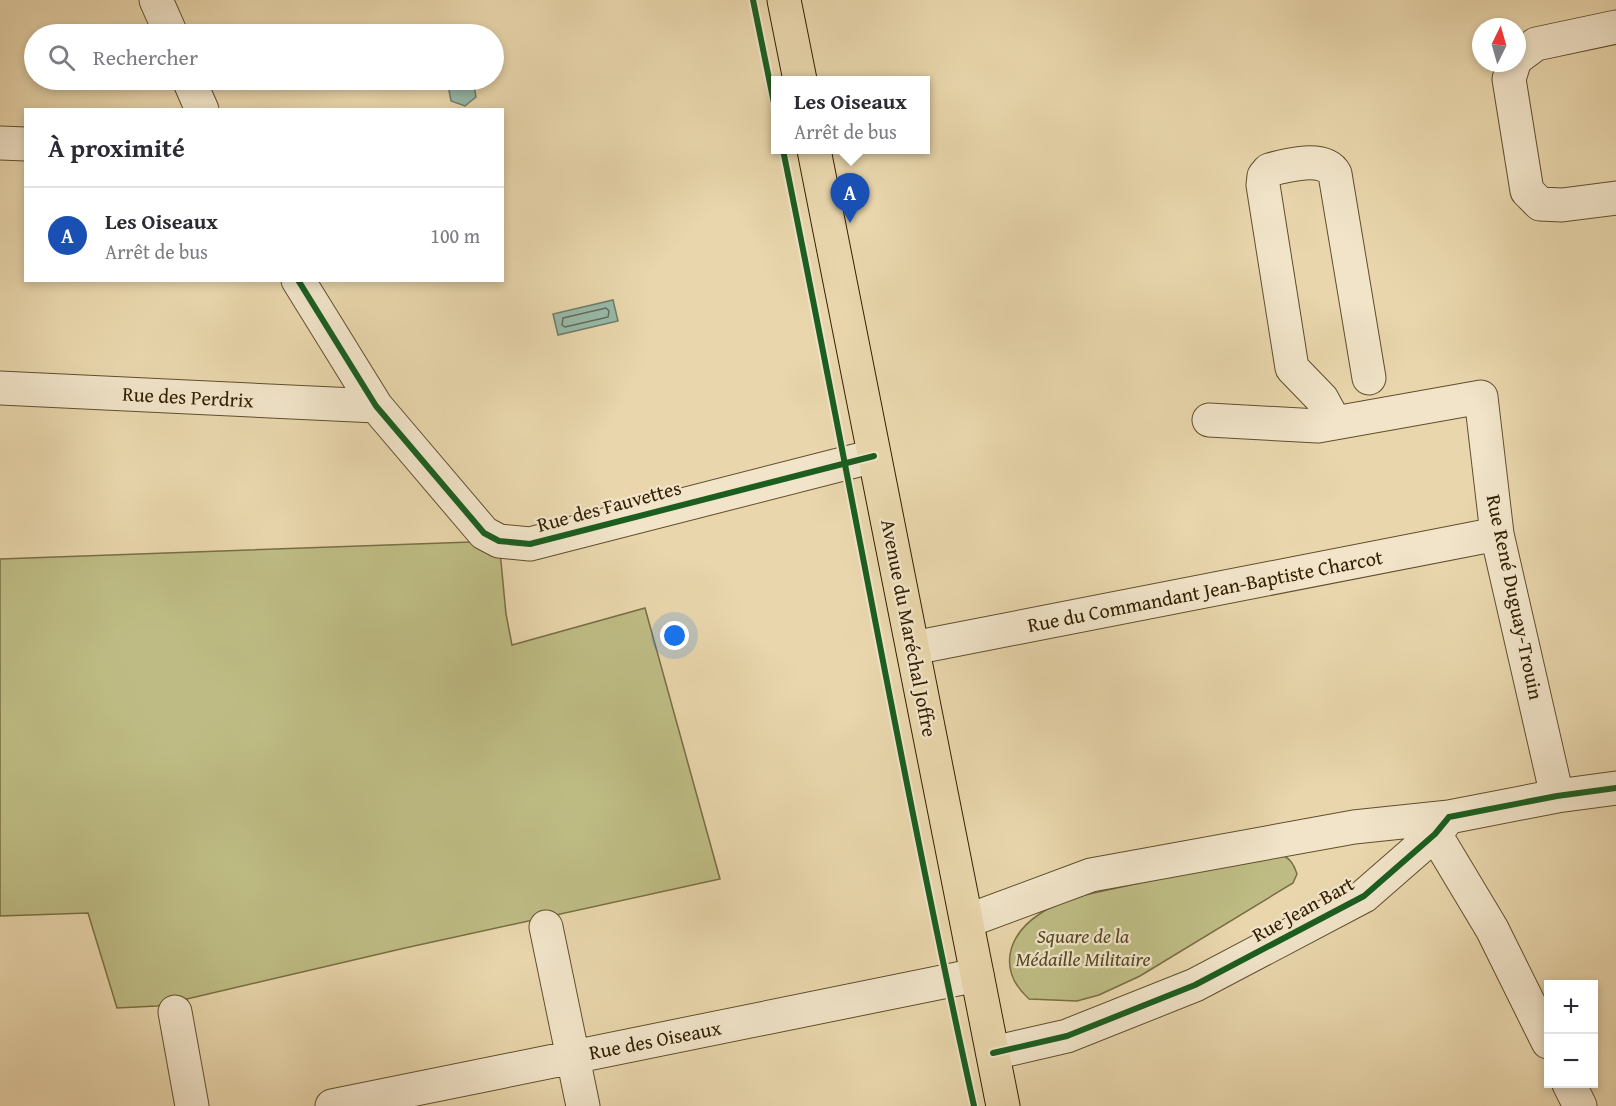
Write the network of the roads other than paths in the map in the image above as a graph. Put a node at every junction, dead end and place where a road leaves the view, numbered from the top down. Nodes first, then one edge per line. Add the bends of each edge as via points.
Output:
1 (156, 0) edge
2 (784, 0) edge
3 (167, 24) edge
4 (1616, 27) edge
5 (1526, 51) edge
6 (1511, 72) edge
7 (799, 76) edge
8 (193, 90) edge
9 (201, 108) edge
10 (0, 143) edge
11 (24, 144) edge
12 (815, 154) edge
13 (1616, 198) edge
14 (299, 282) edge
15 (1368, 378) dead end
16 (0, 388) edge
17 (376, 406) junction
18 (1209, 420) dead end
19 (1335, 423) junction
20 (874, 456) junction
21 (1497, 534) junction
22 (913, 648) junction
23 (1616, 788) edge
24 (1557, 796) junction
25 (1442, 826) junction
26 (967, 921) junction
27 (546, 927) dead end
28 (977, 975) junction
29 (175, 1012) dead end
30 (1544, 1034) edge
31 (993, 1053) junction
32 (573, 1057) junction
33 (1571, 1088) edge
34 (192, 1106) edge
35 (332, 1106) edge
36 (583, 1106) edge
37 (1003, 1106) edge
38 (1580, 1106) edge

1 - 3 street
2 - 7 main road
4 - 5 street via 1536,44
6 - 13 street via 1509,79 1527,191 1540,204
8 - 9 street
10 - 11 street
12 - 20 main road, Avenue du Maréchal Joffre
14 - 17 street, Rue des Fauvettes
15 - 19 street via 1335,174 1323,163 1269,170 1263,185 1292,368 1322,399
16 - 17 street, Rue des Perdrix
17 - 20 street, Rue des Fauvettes via 484,533 499,541 530,544
18 - 19 street via 1318,426
19 - 21 street, Rue René Duguay-Trouin via 1481,397
20 - 22 main road, Avenue du Maréchal Joffre
21 - 22 street, Rue du Commandant Jean-Baptiste Charcot
21 - 24 street, Rue René Duguay-Trouin
22 - 26 main road, Avenue du Maréchal Joffre
23 - 24 street
24 - 25 street
25 - 26 street via 1354,827 1091,875
25 - 30 street
25 - 31 street, Rue Jean Bart via 1364,896 1195,985 1067,1036
26 - 28 main road, Avenue du Maréchal Joffre
27 - 32 street
28 - 31 main road, Avenue du Maréchal Joffre
28 - 32 street, Rue des Oiseaux
29 - 34 street
31 - 37 main road, Avenue du Maréchal Joffre
32 - 35 street, Rue des Oiseaux
32 - 36 street
33 - 38 street

